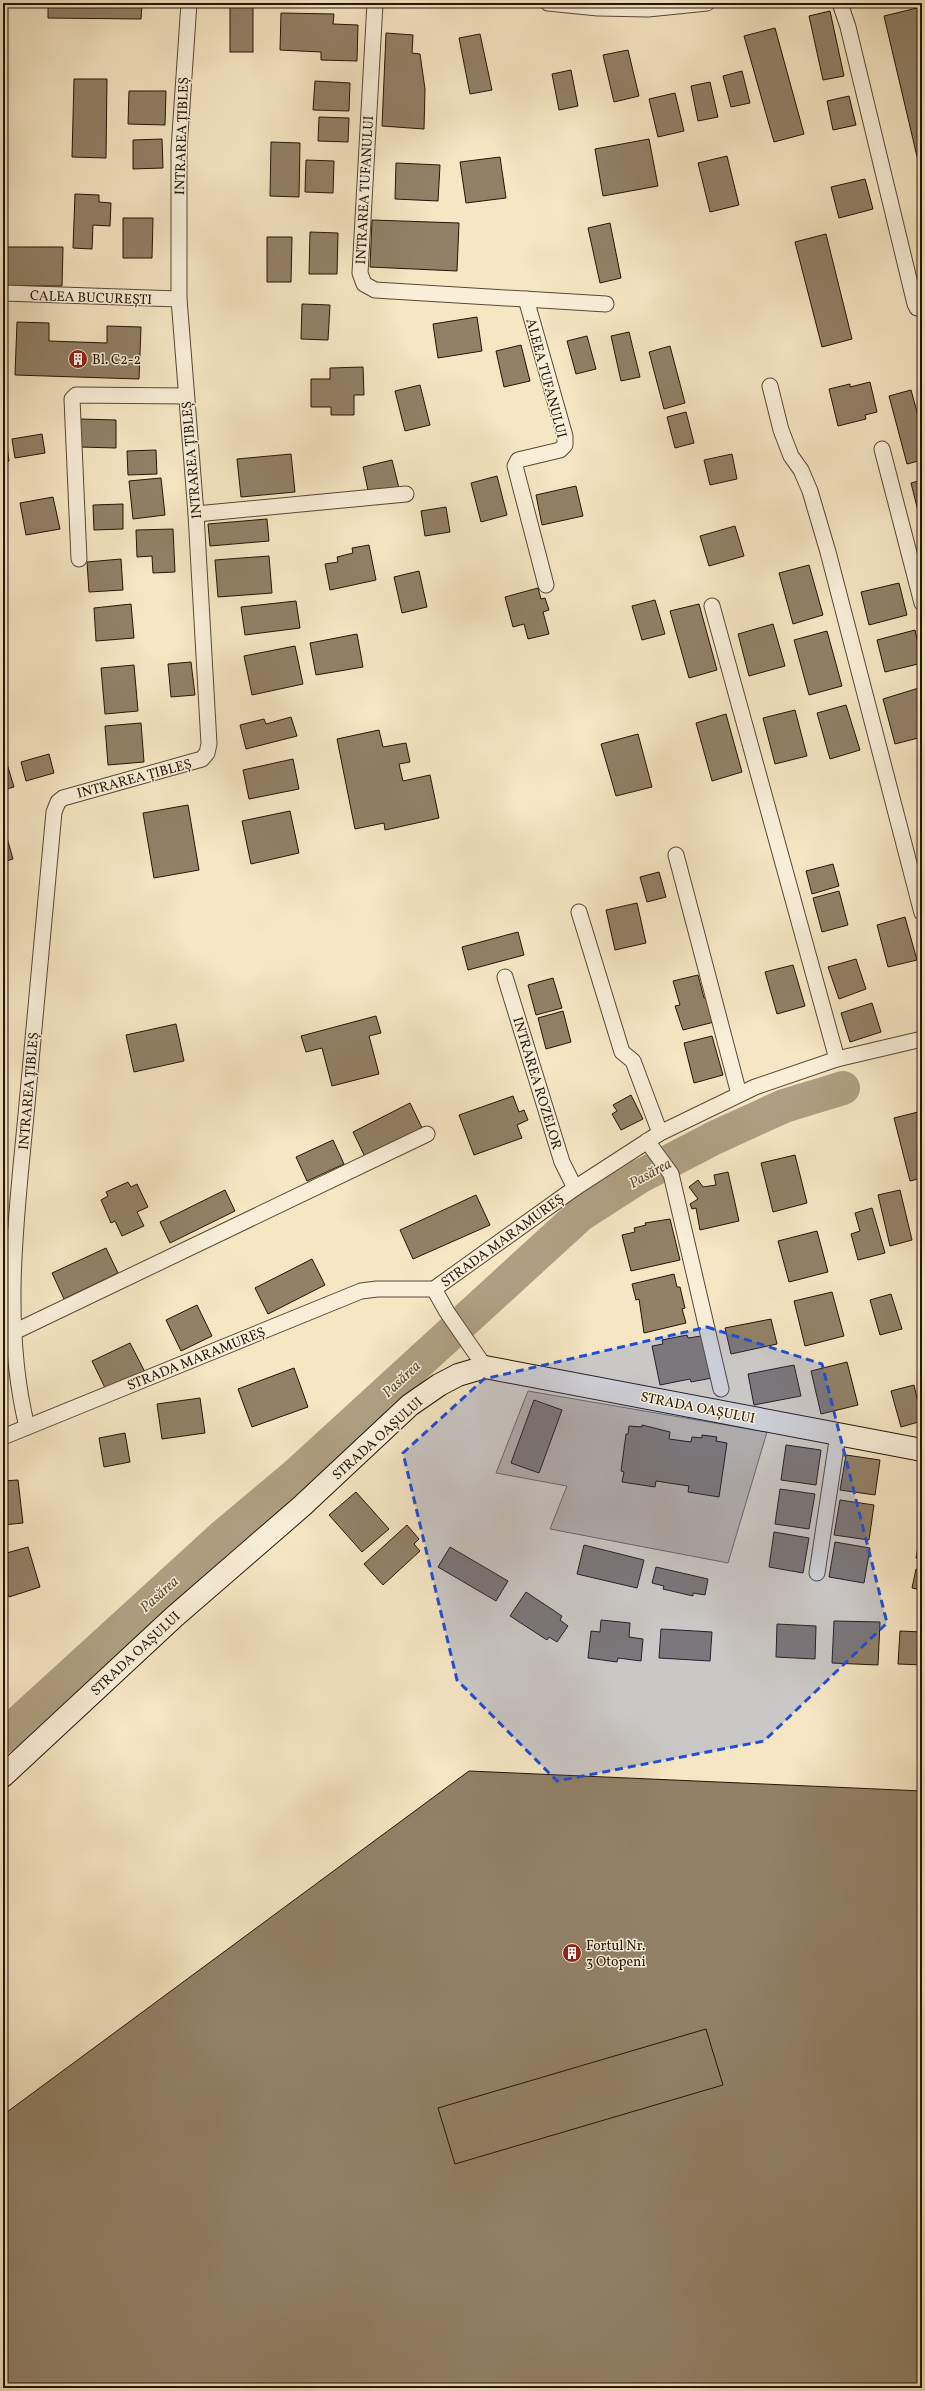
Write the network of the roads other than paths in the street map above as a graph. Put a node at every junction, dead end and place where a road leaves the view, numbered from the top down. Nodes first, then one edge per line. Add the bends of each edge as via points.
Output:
1 (190, 3) edge
2 (375, 3) edge
3 (548, 3) edge
4 (707, 3) edge
5 (840, 3) edge
6 (648, 6) edge
7 (3, 293) edge
8 (179, 299) junction
9 (526, 299) junction
10 (606, 304) dead end
11 (922, 309) edge
12 (770, 386) dead end
13 (186, 396) junction
14 (882, 449) dead end
15 (406, 494) dead end
16 (196, 514) junction
17 (79, 559) dead end
18 (546, 585) dead end
19 (922, 603) edge
20 (712, 606) dead end
21 (676, 855) dead end
22 (579, 912) dead end
23 (922, 913) edge
24 (506, 977) dead end
25 (922, 1039) edge
26 (837, 1059) junction
27 (739, 1094) junction
28 (660, 1133) junction
29 (427, 1134) dead end
30 (647, 1141) junction
31 (575, 1188) junction
32 (434, 1289) junction
33 (14, 1332) junction
34 (485, 1367) junction
35 (721, 1389) dead end
36 (27, 1427) junction
37 (838, 1434) junction
38 (3, 1437) edge
39 (922, 1450) edge
40 (817, 1573) dead end
41 (3, 1776) edge

1 - 8 street, INTRAREA ȚIBLEȘ via 179,148
2 - 9 street, INTRAREA TUFANULUI via 360,273 364,284 375,290
3 - 6 street via 598,8
4 - 6 street
5 - 11 street via 915,304 917,308
7 - 8 street, CALEA BUCUREȘTI
8 - 13 street, INTRAREA ȚIBLEȘ
9 - 10 street, INTRAREA TUFANULUI
9 - 18 street, ALEEA TUFANULUI via 565,436 565,445 560,450 518,460 515,466
12 - 23 street via 791,456 810,491 826,544
13 - 16 street, INTRAREA ȚIBLEȘ
13 - 17 street via 76,395 72,399
14 - 19 street
15 - 16 street
16 - 33 street, INTRAREA ȚIBLEȘ via 207,753 202,759 194,762 63,798 58,802 54,812 14,1248
20 - 26 street
21 - 27 street
22 - 28 street via 622,1052 633,1061
24 - 31 street, INTRAREA ROZELOR via 562,1162
25 - 26 street, STRADA MARAMUREȘ
26 - 27 street, STRADA MARAMUREȘ
27 - 28 street, STRADA MARAMUREȘ
28 - 30 street, STRADA MARAMUREȘ
29 - 33 street
30 - 31 street, STRADA MARAMUREȘ
30 - 35 street via 671,1174
31 - 32 street, STRADA MARAMUREȘ
32 - 34 street
32 - 36 street, STRADA MARAMUREȘ via 361,1291
33 - 36 street, INTRAREA ȚIBLEȘ via 18,1386
34 - 37 street, STRADA OAȘULUI
34 - 41 street, STRADA OAȘULUI via 439,1384 410,1405 302,1506 174,1617
36 - 38 street, STRADA MARAMUREȘ
37 - 39 street, STRADA OAȘULUI
37 - 40 street

